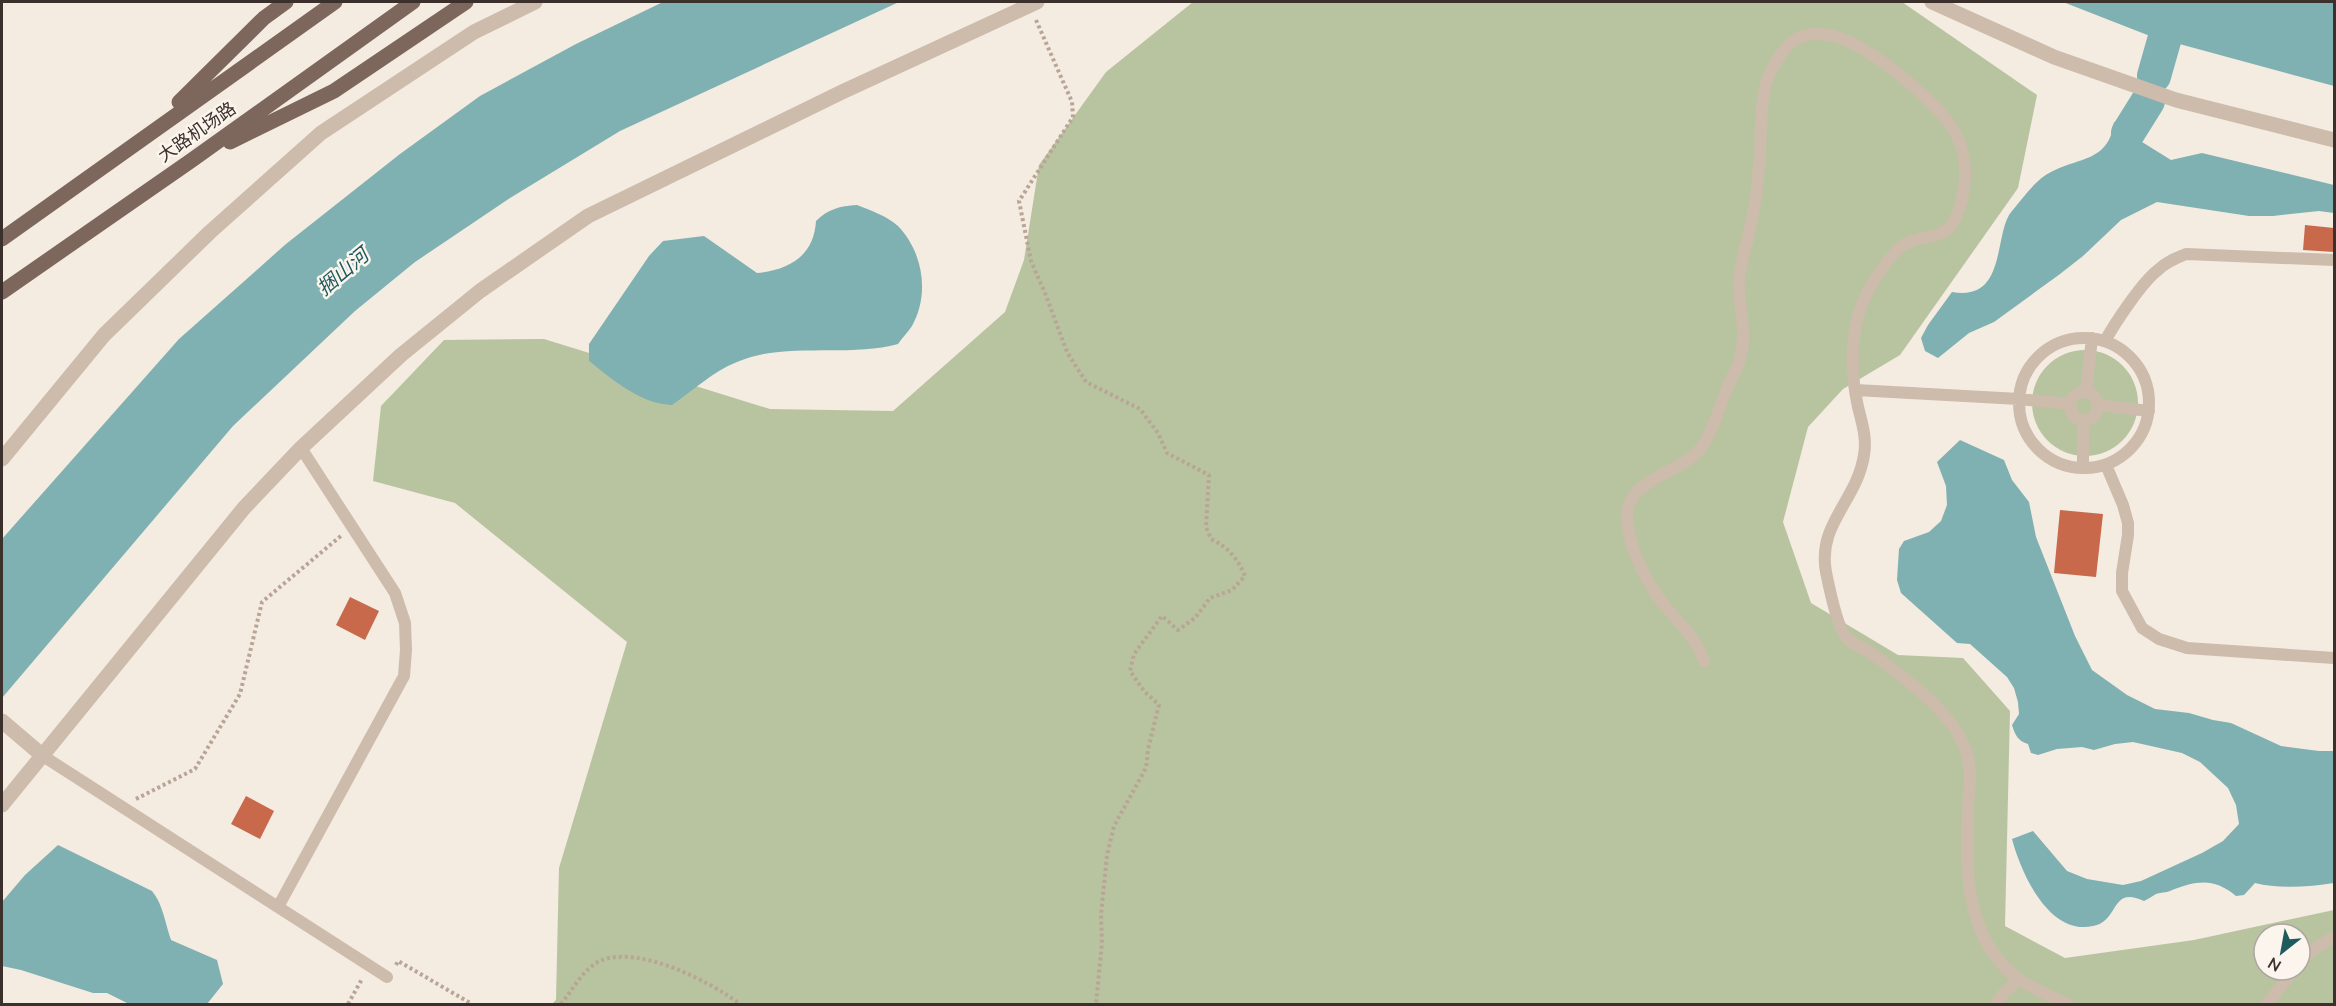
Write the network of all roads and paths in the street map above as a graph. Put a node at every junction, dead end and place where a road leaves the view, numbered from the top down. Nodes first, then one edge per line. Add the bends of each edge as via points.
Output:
1 (286, 2) edge
2 (335, 2) edge
3 (413, 2) edge
4 (466, 2) edge
5 (536, 2) edge
6 (1932, 2) edge
7 (1033, 3) edge
8 (150, 132) junction
9 (2334, 140) edge
10 (192, 160) junction
11 (2, 239) edge
12 (2334, 260) edge
13 (2, 292) edge
14 (2092, 338) junction
15 (2105, 341) junction
16 (1856, 390) junction
17 (2086, 393) junction
18 (2019, 399) junction
19 (2071, 404) junction
20 (2098, 405) junction
21 (2149, 411) junction
22 (2083, 420) junction
23 (302, 448) junction
24 (2, 459) edge
25 (2106, 465) junction
26 (2083, 468) junction
27 (350, 529) dead end
28 (2334, 658) edge
29 (1704, 661) dead end
30 (2, 721) edge
31 (43, 756) junction
32 (2, 805) edge
33 (122, 807) junction
34 (278, 907) junction
35 (2334, 937) edge
36 (2312, 950) edge
37 (369, 966) junction
38 (387, 977) joint
39 (2019, 979) junction
40 (2285, 982) edge
41 (348, 1005) edge
42 (472, 1005) edge
43 (561, 1005) edge
44 (740, 1005) edge
45 (1096, 1005) edge
46 (1996, 1005) edge
47 (2067, 1005) edge
48 (2267, 1005) edge

1 - 8 main road via 264,18
2 - 8 main road, 大路机场路
3 - 10 main road, 大路机场路
4 - 10 main road via 334,91
5 - 24 street via 474,32 321,133 210,232 104,335
6 - 9 street via 2055,57 2176,100
7 - 23 street via 588,216 480,291 401,355
7 - 45 path via 1072,102 1073,117 1019,201 1030,261 1067,352 1086,382 1140,410 1158,433 1167,453 1209,475 1206,527 1211,539 1222,544 1239,562 1245,576 1232,590 1210,598 1195,618 1178,630 1162,616 1134,654 1130,671 1159,705 1146,768 1114,826 1107,855
8 - 11 main road, 大路机场路
10 - 13 main road, 大路机场路
12 - 15 lane via 2186,254 2155,272
14 - 15 lane
14 - 17 lane
14 - 18 lane via 2057,343 2040,354 2026,371
15 - 21 lane via 2137,363 2147,382
16 - 18 lane
16 - 29 lane via 1853,331 1858,310 1868,290 1905,243 1946,231 1956,217 1965,166 1957,133 1928,100 1865,51 1841,37 1824,33 1802,37 1786,47 1765,84 1758,173 1739,286 1744,338 1720,411 1699,450 1629,501 1627,516 1642,568 1665,606 1700,647
16 - 39 lane via 1865,447 1862,466 1827,535 1824,549 1835,610 1846,637 1932,703 1961,736 1970,771 1966,852 1971,899 1995,957
17 - 19 lane via 2078,394
17 - 20 lane
18 - 19 lane
18 - 26 lane via 2025,433 2038,450 2056,463
19 - 22 lane via 2075,416
20 - 21 lane
20 - 22 lane via 2095,414
21 - 25 lane via 2135,446
22 - 26 lane
23 - 31 street via 244,508
23 - 34 lane via 395,593 405,624 406,650 404,676
25 - 26 lane
25 - 28 lane via 2128,523 2122,591 2142,628 2159,639 2187,648
27 - 33 path via 262,602 240,694 195,769
30 - 31 street
31 - 32 street
31 - 33 lane
33 - 34 lane
34 - 37 lane
35 - 36 lane
37 - 38 lane
37 - 41 path
38 - 42 path via 398,962
39 - 46 lane
39 - 47 lane
40 - 48 lane
43 - 44 path via 586,971 600,961 623,956 675,968 719,989

